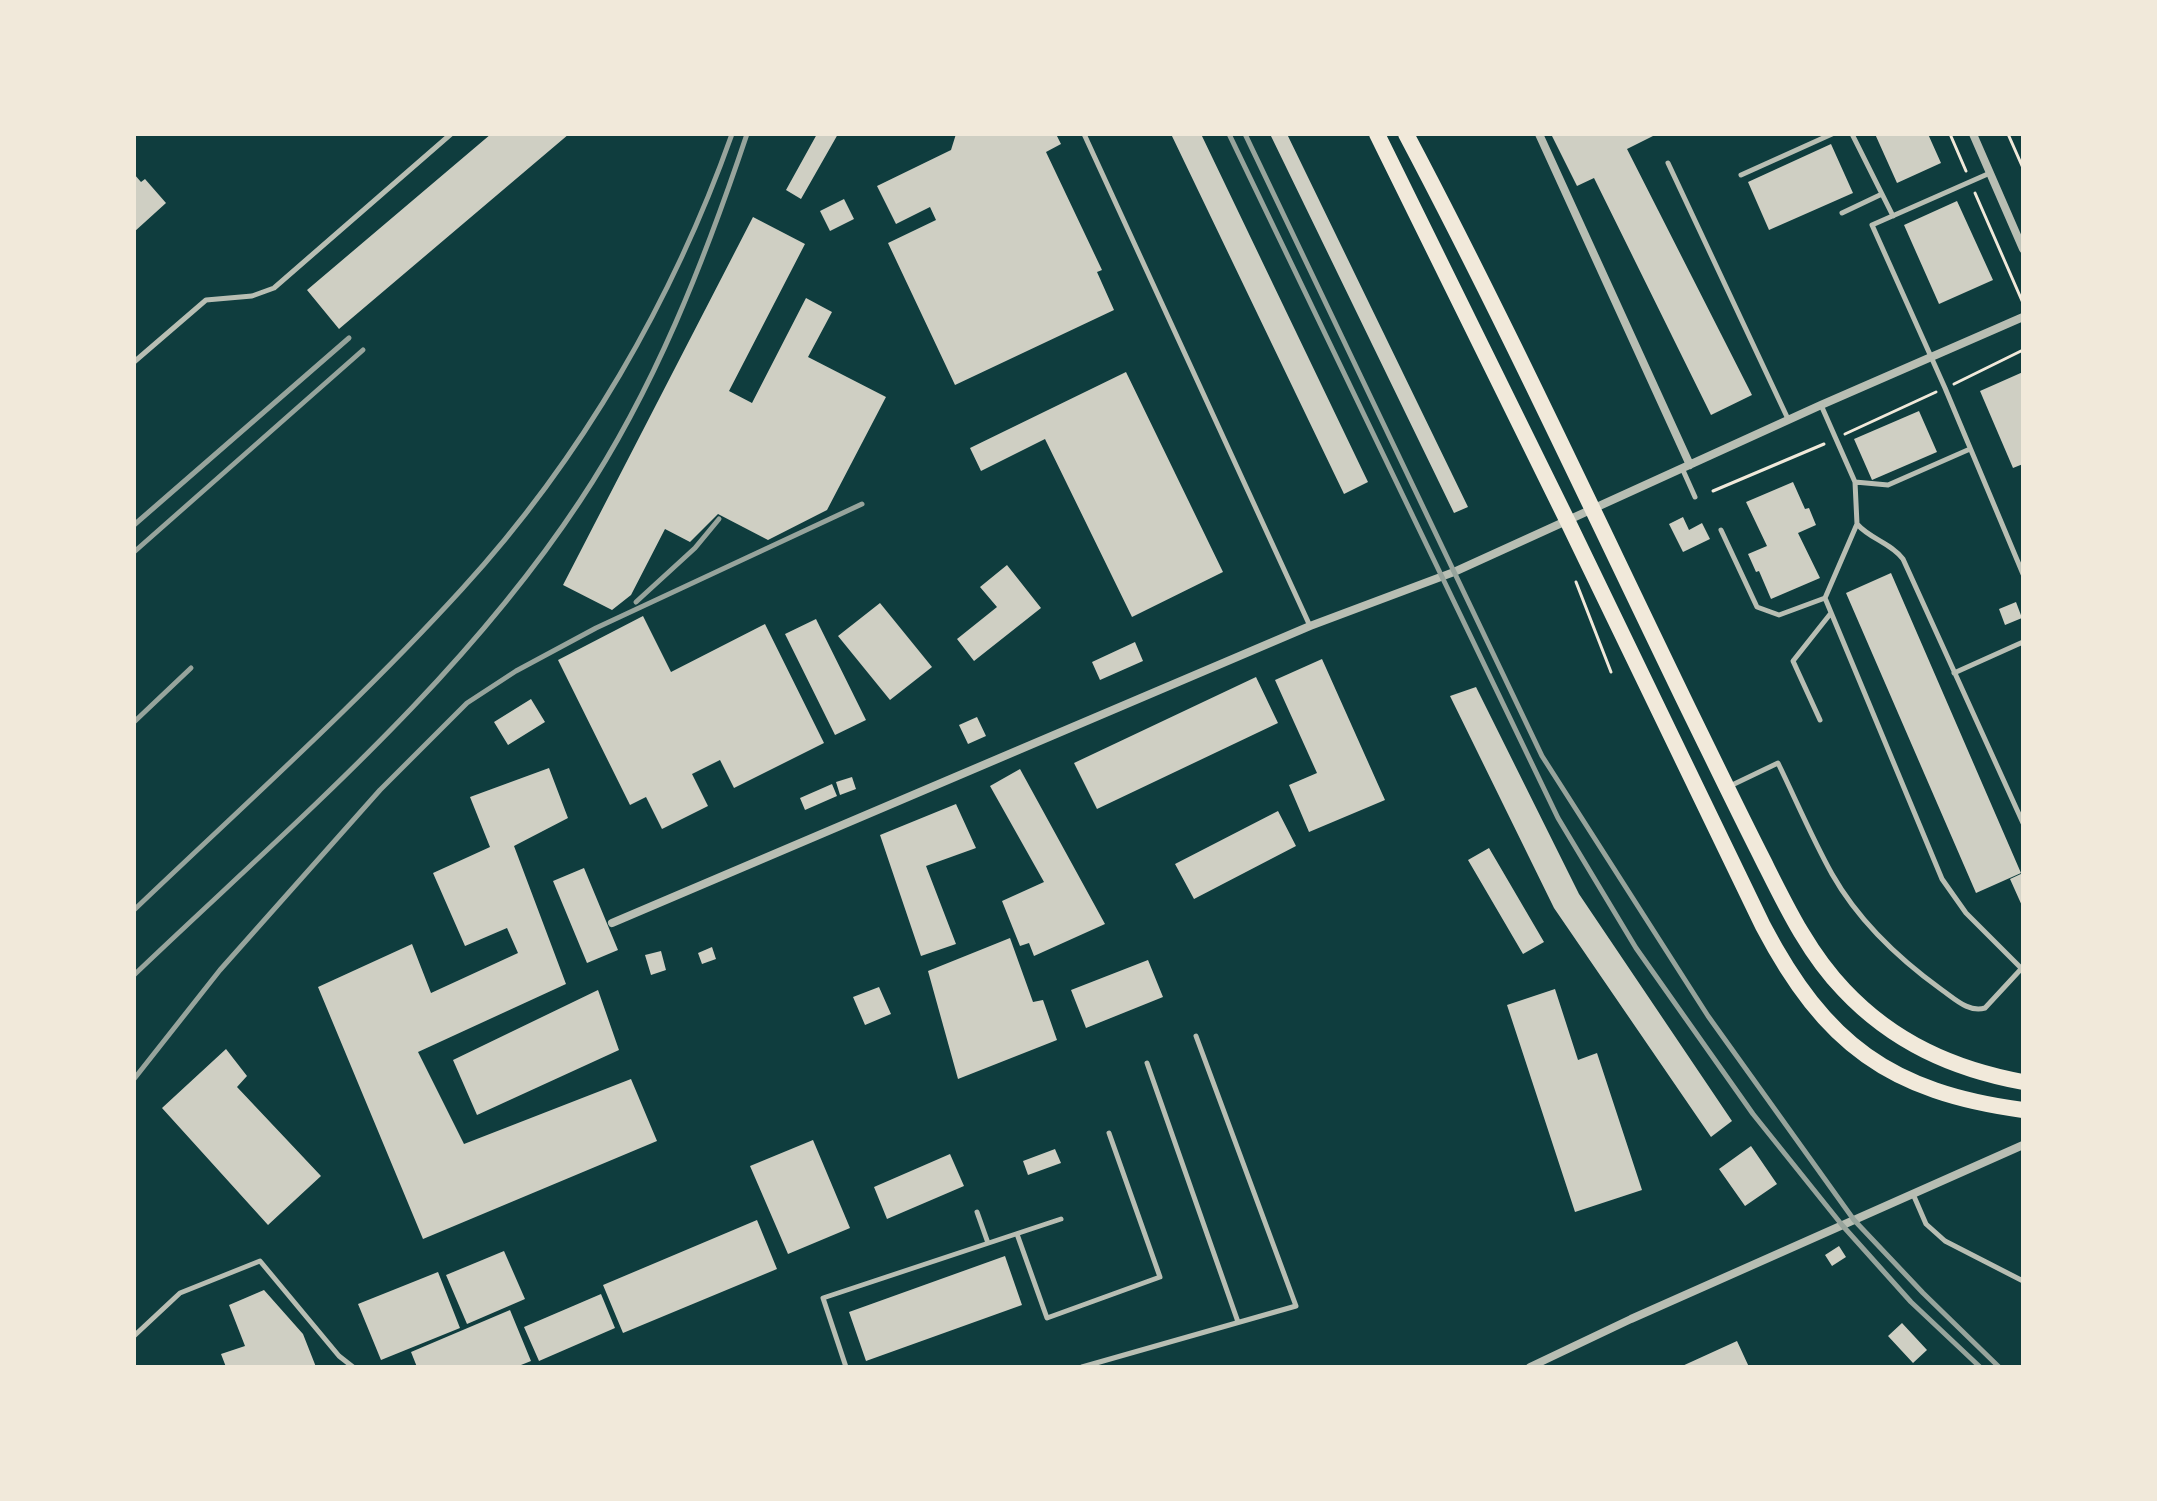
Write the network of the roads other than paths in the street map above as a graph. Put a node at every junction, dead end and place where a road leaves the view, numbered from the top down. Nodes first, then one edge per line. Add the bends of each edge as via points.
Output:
1 (451, 134) edge
2 (1084, 134) edge
3 (1377, 134) edge
4 (1406, 134) edge
5 (1539, 134) edge
6 (1832, 134) edge
7 (1852, 134) edge
8 (1973, 134) edge
9 (1668, 163) dead end
10 (1990, 173) junction
11 (1741, 175) dead end
12 (1882, 194) junction
13 (1842, 213) dead end
14 (1893, 216) junction
15 (2023, 223) edge
16 (2013, 227) junction
17 (2023, 249) edge
18 (2023, 317) edge
19 (1932, 357) junction
20 (134, 362) edge
21 (1821, 405) junction
22 (1788, 420) junction
23 (1970, 449) junction
24 (1686, 466) junction
25 (1855, 482) junction
26 (1695, 497) dead end
27 (1593, 510) junction
28 (1568, 522) junction
29 (1857, 524) junction
30 (1721, 530) dead end
31 (2023, 574) edge
32 (1825, 598) junction
33 (1831, 613) junction
34 (1310, 626) junction
35 (2023, 642) edge
36 (1954, 673) junction
37 (1820, 720) dead end
38 (1727, 788) junction
39 (2023, 823) edge
40 (612, 923) dead end
41 (2022, 968) edge
42 (1196, 1036) dead end
43 (1147, 1063) dead end
44 (2023, 1082) edge
45 (2023, 1110) edge
46 (1109, 1133) dead end
47 (2023, 1145) edge
48 (1913, 1194) junction
49 (977, 1212) dead end
50 (1061, 1219) dead end
51 (1017, 1234) junction
52 (988, 1243) junction
53 (2023, 1281) edge
54 (1238, 1322) junction
55 (134, 1336) edge
56 (353, 1367) edge
57 (846, 1367) edge
58 (1082, 1367) edge
59 (1530, 1367) edge

1 - 20 lane via 274,288 252,296 206,300
2 - 34 lane
3 - 28 main road
4 - 27 main road
5 - 24 street
6 - 11 lane
7 - 12 lane
8 - 10 street
9 - 22 lane
10 - 14 lane
10 - 16 street
12 - 13 lane
12 - 14 lane
14 - 19 lane via 1872,225
15 - 16 lane
16 - 17 street
18 - 19 street
19 - 21 street
19 - 23 lane
21 - 22 street
21 - 25 lane
22 - 24 street
23 - 25 lane via 1888,485
23 - 31 lane
24 - 26 lane
24 - 27 street
25 - 29 lane
27 - 28 street
27 - 38 main road
28 - 34 street
28 - 45 main road via 1763,926 1805,996 1858,1050 1894,1074 1929,1090
29 - 32 lane
29 - 36 lane via 1903,559
30 - 32 lane via 1757,607 1779,615
32 - 33 lane
33 - 37 lane via 1793,661
33 - 41 lane via 1942,879 1966,913
34 - 40 street
35 - 36 lane
36 - 39 lane
38 - 41 lane via 1778,763 1833,876 1860,914 1890,948 1971,1009 1985,1008
38 - 44 main road via 1787,908 1851,997 1919,1049 1962,1067
42 - 54 lane via 1296,1306
43 - 54 lane
46 - 51 lane via 1160,1277 1047,1318
47 - 48 street
48 - 53 lane via 1926,1224 1945,1241
48 - 59 street
49 - 52 lane
50 - 51 lane
51 - 52 lane
52 - 57 lane via 823,1298
54 - 58 lane
55 - 56 lane via 180,1293 260,1261

